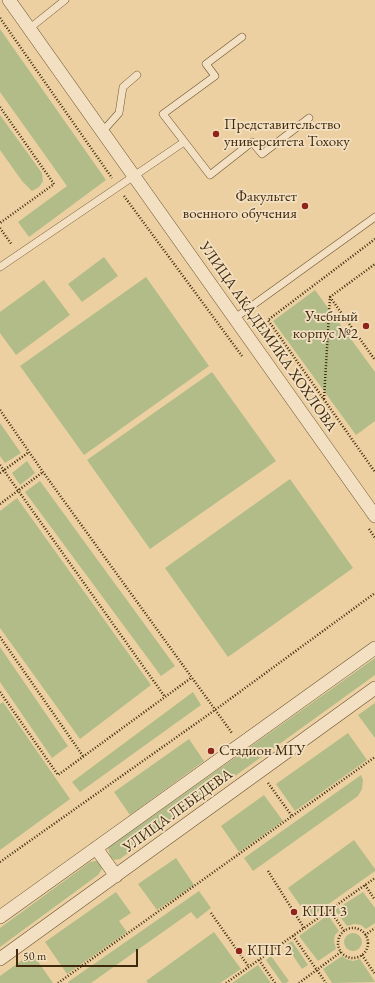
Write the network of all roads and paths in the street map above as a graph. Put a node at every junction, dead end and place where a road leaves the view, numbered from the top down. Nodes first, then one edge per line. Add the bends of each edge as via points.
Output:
1 (9, 0) edge
2 (65, 0) edge
3 (0, 18) edge
4 (30, 28) junction
5 (242, 37) dead end
6 (137, 75) dead end
7 (0, 107) edge
8 (309, 118) dead end
9 (103, 131) junction
10 (184, 142) junction
11 (135, 176) junction
12 (118, 188) junction
13 (375, 218) edge
14 (0, 223) edge
15 (0, 228) edge
16 (375, 239) edge
17 (18, 254) junction
18 (375, 264) edge
19 (0, 267) edge
20 (330, 297) junction
21 (235, 318) junction
22 (244, 360) dead end
23 (375, 360) edge
24 (324, 400) junction
25 (0, 410) edge
26 (29, 452) junction
27 (0, 465) edge
28 (4, 470) junction
29 (43, 472) junction
30 (375, 472) edge
31 (0, 473) edge
32 (19, 491) junction
33 (0, 504) edge
34 (373, 518) edge
35 (375, 538) edge
36 (375, 593) edge
37 (0, 637) edge
38 (375, 648) edge
39 (191, 678) junction
40 (375, 688) edge
41 (0, 692) edge
42 (165, 697) junction
43 (215, 710) junction
44 (83, 756) junction
45 (375, 757) edge
46 (96, 848) junction
47 (0, 862) edge
48 (268, 872) dead end
49 (116, 876) junction
50 (375, 878) edge
51 (364, 885) junction
52 (375, 900) edge
53 (330, 910) junction
54 (211, 913) dead end
55 (0, 917) edge
56 (304, 928) junction
57 (375, 928) edge
58 (344, 931) junction
59 (365, 935) junction
60 (292, 936) junction
61 (341, 952) junction
62 (362, 955) junction
63 (0, 959) edge
64 (259, 960) junction
65 (249, 966) junction
66 (316, 970) junction
67 (375, 974) edge
68 (58, 983) edge
69 (226, 983) edge
70 (275, 983) edge
71 (299, 983) edge
72 (326, 983) edge

1 - 4 street, УЛИЦА АКАДЕМИКА ХОХЛОВА
2 - 4 lane
3 - 12 path
4 - 9 street, УЛИЦА АКАДЕМИКА ХОХЛОВА
5 - 10 lane via 206,64 215,76 163,114
6 - 9 lane via 123,87 119,113
7 - 14 path via 54,184
8 - 10 lane via 262,154 252,142 210,175
9 - 11 street, УЛИЦА АКАДЕМИКА ХОХЛОВА
10 - 11 lane
11 - 12 lane
11 - 21 street, УЛИЦА АКАДЕМИКА ХОХЛОВА
12 - 17 lane
12 - 22 path
13 - 21 lane
15 - 17 path
16 - 24 path via 268,320
17 - 19 lane
18 - 20 path
20 - 23 path
20 - 24 path
21 - 34 street, УЛИЦА АКАДЕМИКА ХОХЛОВА
24 - 30 path
25 - 26 path
26 - 28 path
26 - 29 path
27 - 28 path
28 - 31 path
28 - 32 path
29 - 32 path
29 - 39 path
32 - 33 path
32 - 42 path
34 - 35 path
36 - 43 path
37 - 44 path
38 - 46 street, УЛИЦА ЛЕБЕДЕВА
39 - 42 path
39 - 43 path
40 - 49 street, УЛИЦА ЛЕБЕДЕВА
41 - 44 path via 58,775
42 - 44 path
43 - 47 path
45 - 68 path
46 - 49 street
46 - 55 street, УЛИЦА ЛЕБЕДЕВА
48 - 56 path
49 - 63 street, УЛИЦА ЛЕБЕДЕВА
50 - 51 path
51 - 52 path
51 - 53 path
53 - 56 path
53 - 58 path
54 - 65 path
56 - 60 path
57 - 59 path
58 - 59 path via 358,929
58 - 61 path via 339,938
59 - 62 path via 368,943
60 - 64 path
60 - 66 path
61 - 62 path via 348,957
61 - 66 path
62 - 67 path
64 - 65 path
64 - 70 path
65 - 69 path
66 - 71 path
66 - 72 path

